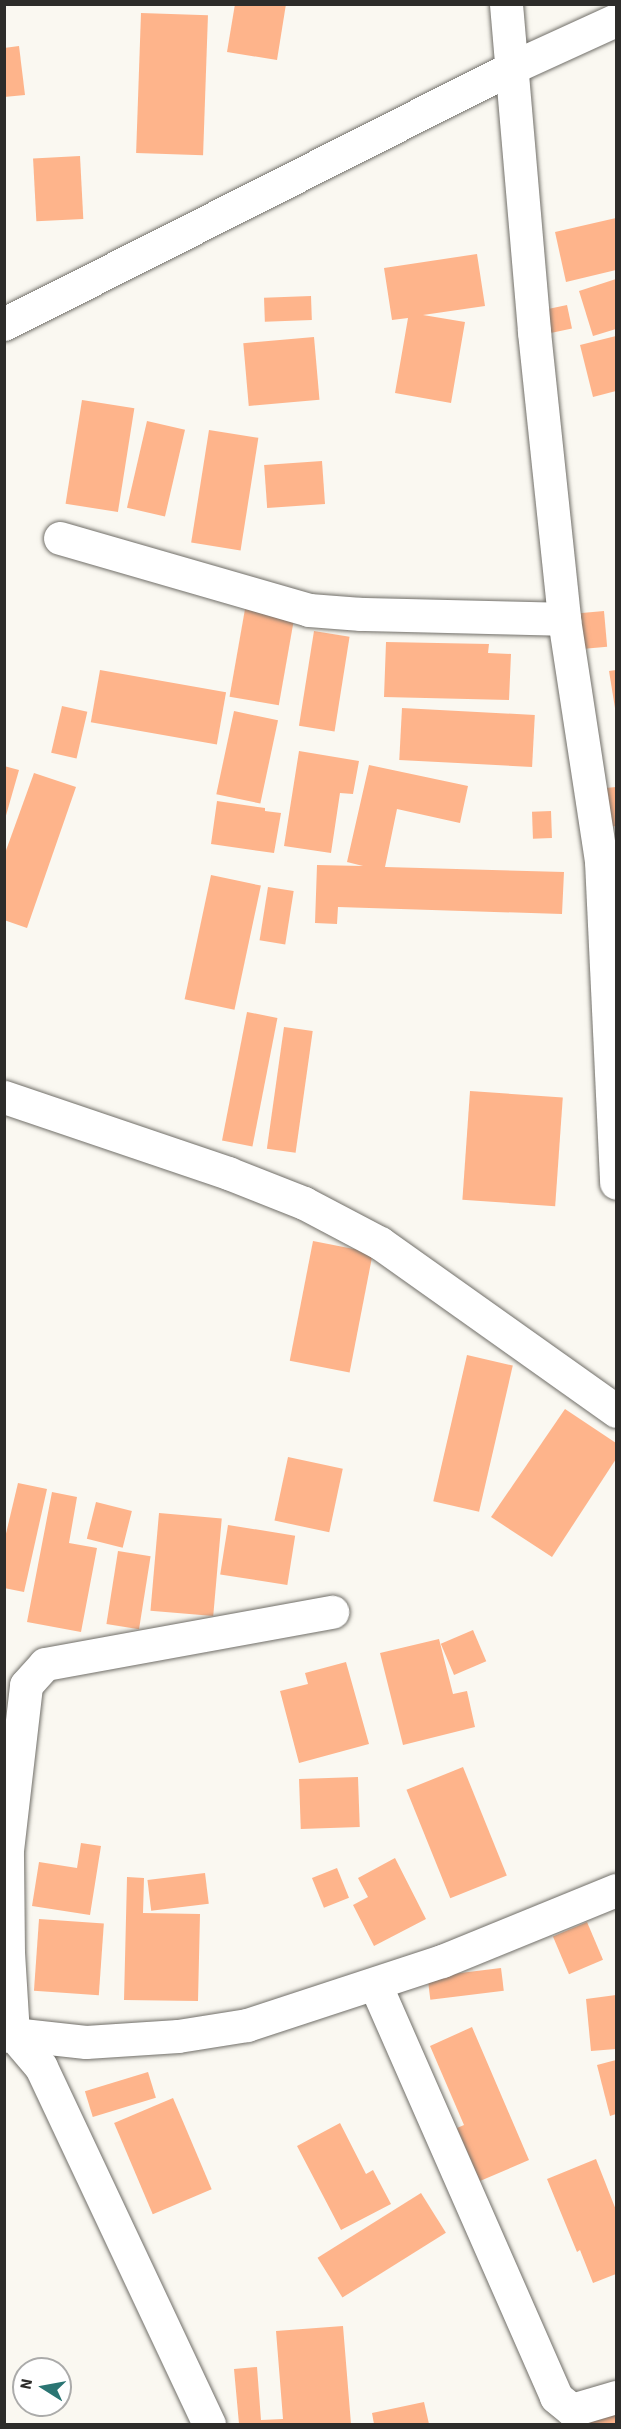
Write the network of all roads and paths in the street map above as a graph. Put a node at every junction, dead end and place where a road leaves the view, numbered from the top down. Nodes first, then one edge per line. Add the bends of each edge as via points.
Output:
1 (506, 4) edge
2 (616, 20) edge
3 (511, 68) junction
4 (4, 324) edge
5 (60, 538) dead end
6 (564, 619) junction
7 (609, 861) edge
8 (4, 1097) edge
9 (616, 1183) edge
10 (616, 1411) edge
11 (332, 1612) dead end
12 (6, 1849) edge
13 (616, 1890) edge
14 (375, 1984) junction
15 (9, 2035) edge
16 (616, 2397) edge
17 (209, 2424) edge

1 - 3 street
2 - 3 street
3 - 4 street
3 - 6 street
5 - 6 street via 309,610
6 - 7 street
7 - 9 street
8 - 10 street via 304,1203 380,1244
11 - 12 street via 45,1664 26,1685
12 - 15 street
13 - 14 street
14 - 15 street via 247,2025 178,2036 86,2042
14 - 16 street via 556,2397 572,2410
15 - 17 street via 41,2067

